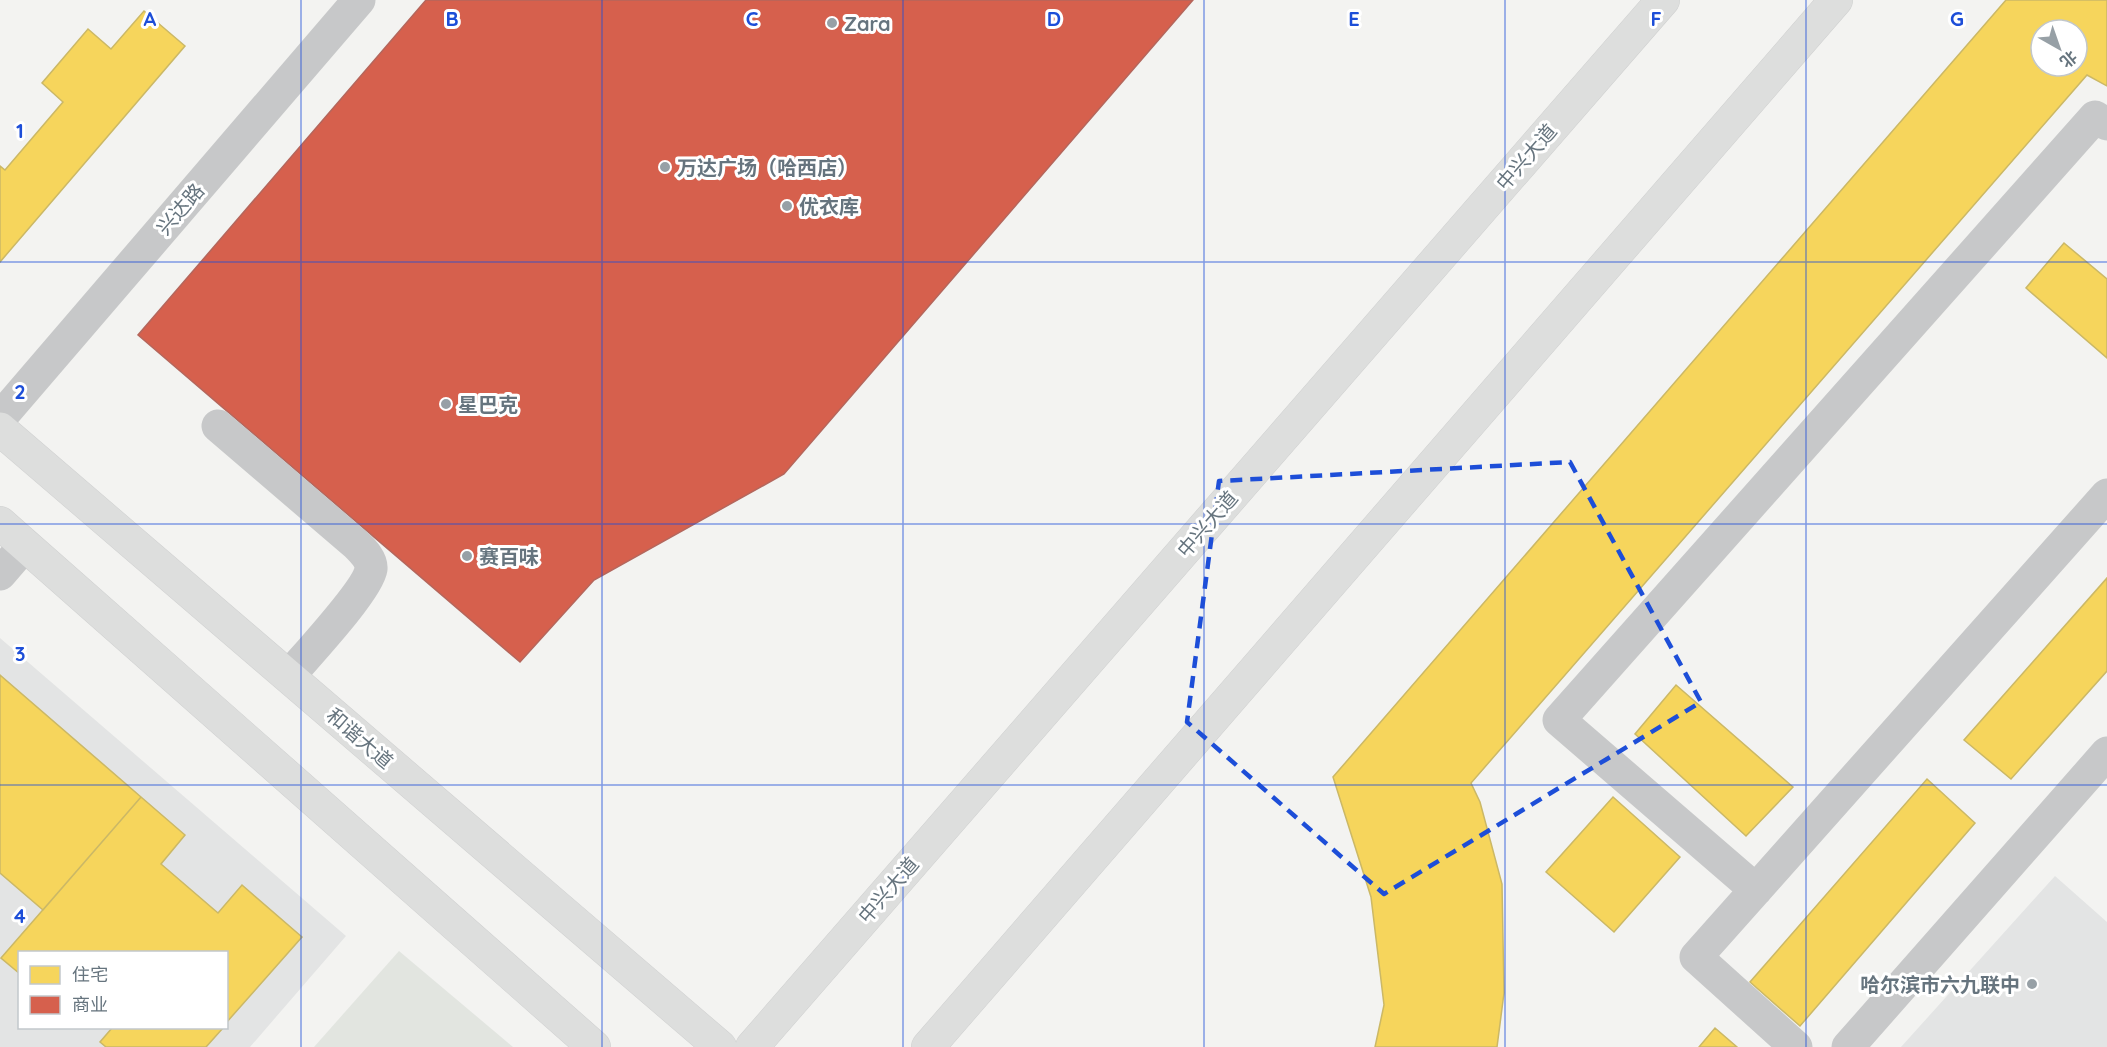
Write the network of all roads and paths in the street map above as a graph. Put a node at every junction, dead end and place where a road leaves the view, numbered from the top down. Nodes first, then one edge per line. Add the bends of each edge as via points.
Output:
1 (359, 0) edge
2 (1663, 0) edge
3 (1836, 0) edge
4 (2107, 124) edge
5 (0, 418) edge
6 (218, 426) dead end
7 (0, 429) edge
8 (2107, 495) edge
9 (0, 523) edge
10 (25, 545) junction
11 (0, 574) edge
12 (289, 676) junction
13 (2107, 753) edge
14 (1756, 890) junction
15 (594, 1047) edge
16 (720, 1047) edge
17 (752, 1047) edge
18 (928, 1047) edge
19 (1796, 1047) edge
20 (1848, 1047) edge

1 - 5 street, 兴达路
2 - 17 main road, 中兴大道
3 - 18 main road
4 - 14 street via 2095,117 1559,720
6 - 12 street via 357,545 370,563 361,590
7 - 12 main road, 和谐大道
8 - 14 street
9 - 10 main road
10 - 11 street
10 - 15 main road
12 - 16 main road, 和谐大道
13 - 20 street
14 - 19 street via 1696,957

